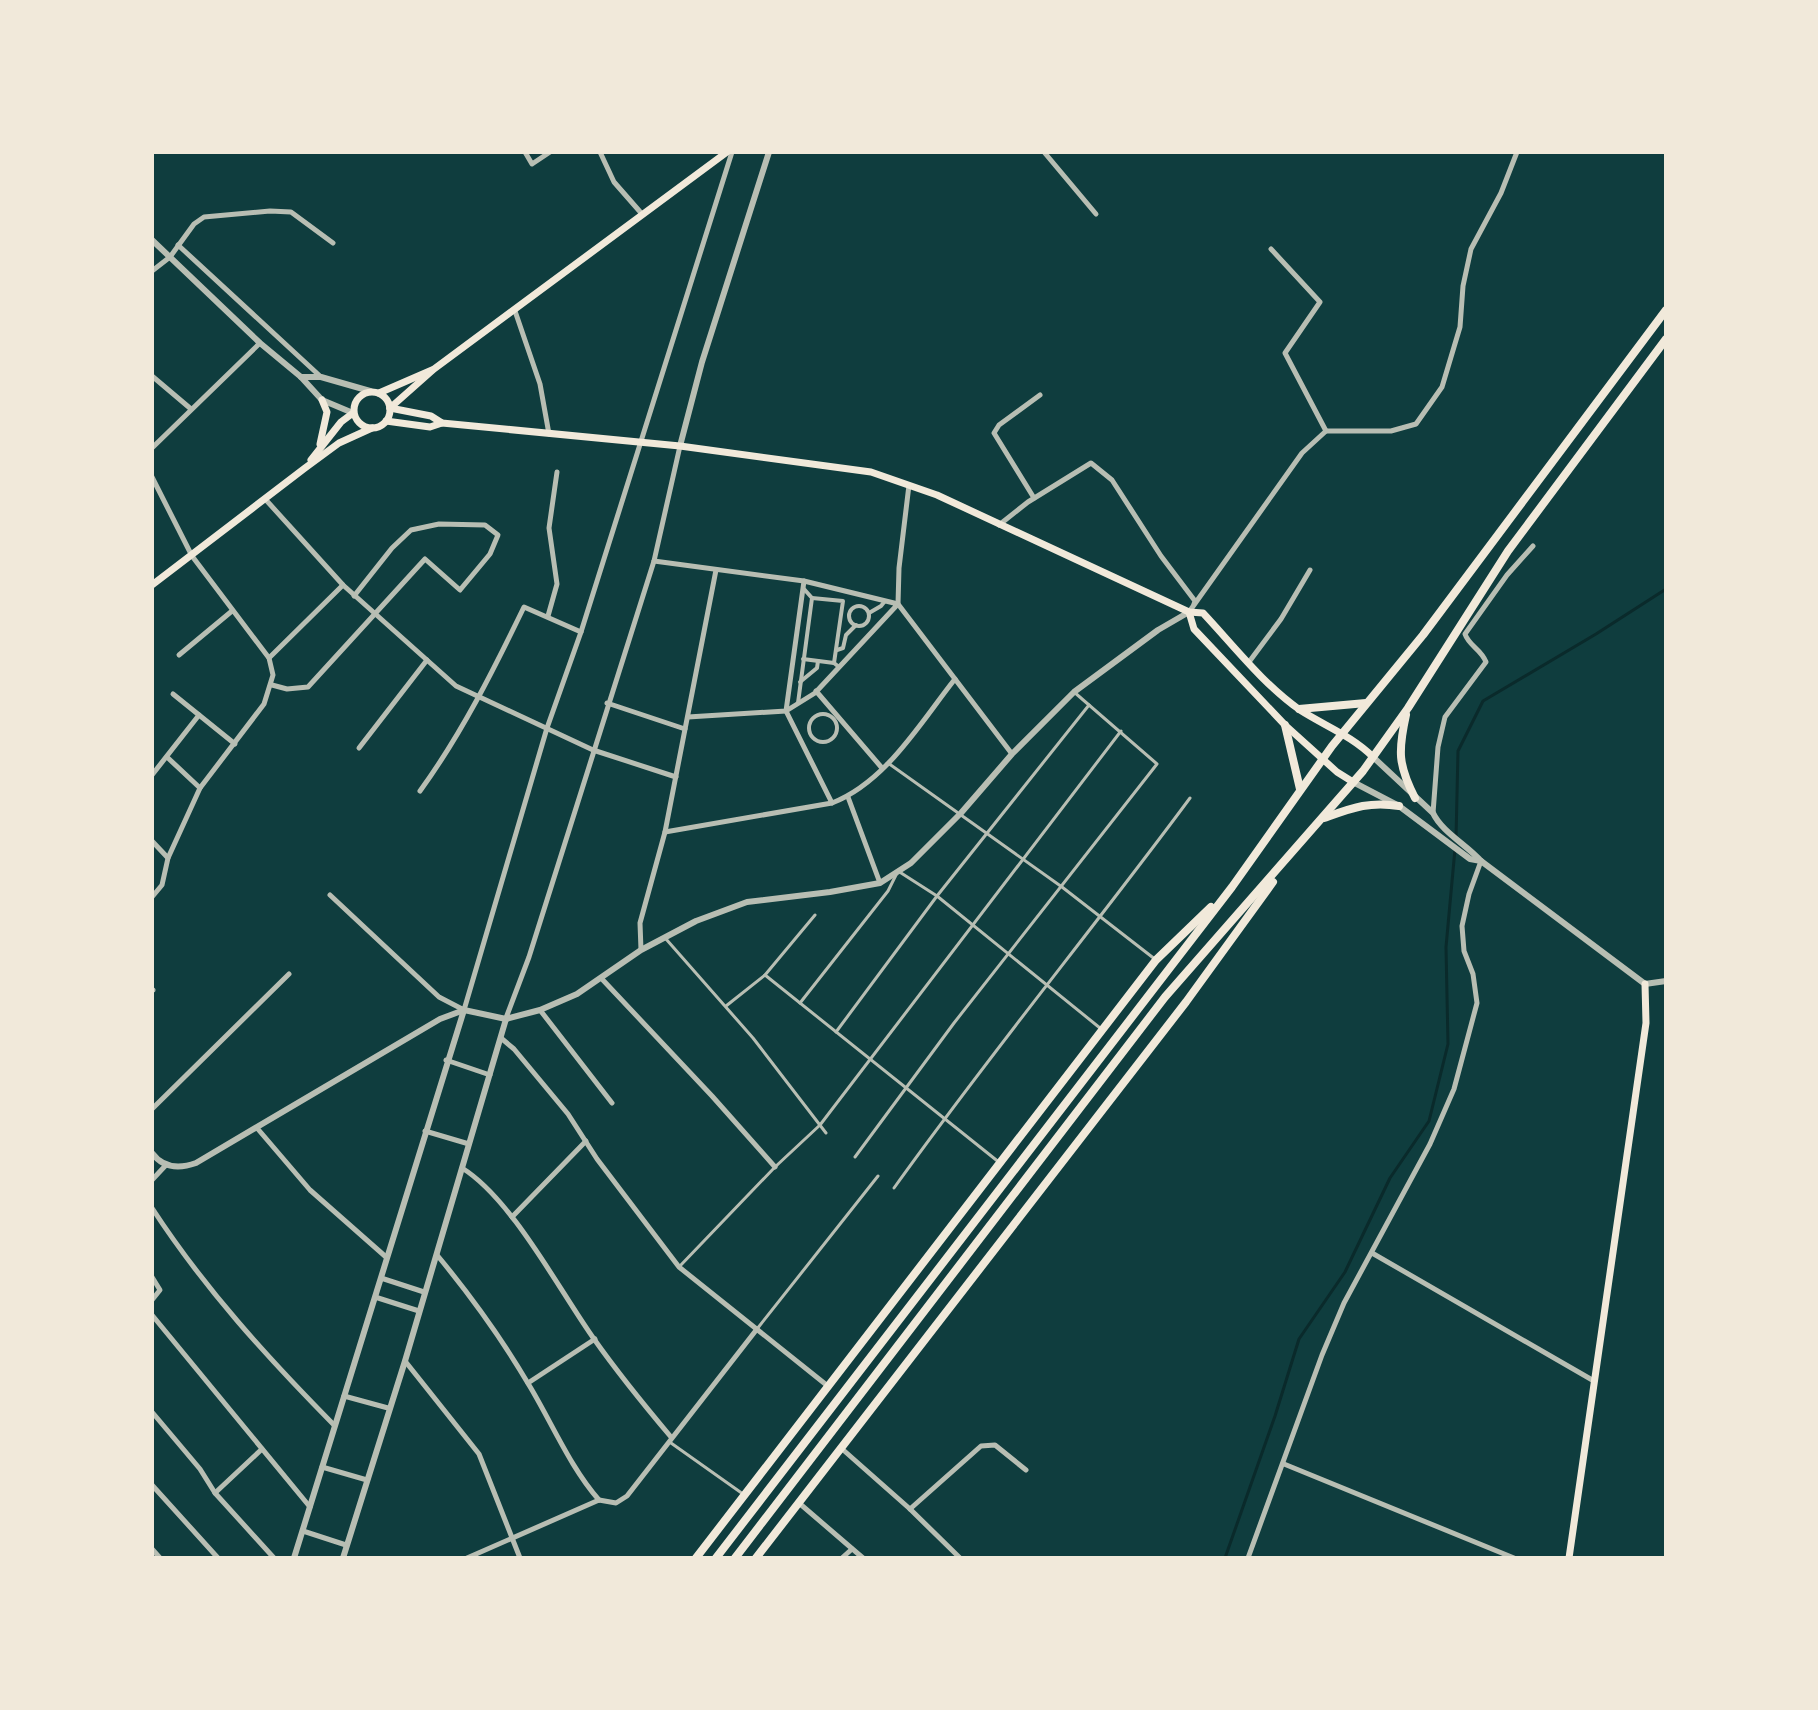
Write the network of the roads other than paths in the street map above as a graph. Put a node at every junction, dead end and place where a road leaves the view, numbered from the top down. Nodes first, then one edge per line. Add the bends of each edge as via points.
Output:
1 (525, 152) edge
2 (550, 152) edge
3 (600, 152) edge
4 (729, 152) edge
5 (769, 152) edge
6 (1044, 152) edge
7 (1517, 152) edge
8 (1096, 214) dead end
9 (643, 215) junction
10 (152, 240) edge
11 (333, 243) dead end
12 (178, 245) junction
13 (1271, 249) dead end
14 (170, 257) junction
15 (152, 271) edge
16 (1666, 310) edge
17 (515, 311) junction
18 (1666, 339) edge
19 (260, 343) junction
20 (434, 369) junction
21 (152, 376) edge
22 (301, 377) junction
23 (321, 377) junction
24 (374, 392) junction
25 (1040, 395) dead end
26 (322, 400) junction
27 (390, 408) junction
28 (191, 409) junction
29 (353, 413) junction
30 (386, 421) junction
31 (442, 423) junction
32 (372, 428) junction
33 (1326, 431) junction
34 (549, 434) junction
35 (640, 442) junction
36 (680, 446) junction
37 (152, 448) edge
38 (319, 449) junction
39 (305, 468) junction
40 (557, 472) dead end
41 (152, 477) edge
42 (909, 485) junction
43 (1034, 498) junction
44 (266, 500) junction
45 (999, 525) junction
46 (1533, 546) dead end
47 (192, 556) junction
48 (654, 561) junction
49 (716, 570) junction
50 (1310, 570) dead end
51 (152, 585) edge
52 (343, 585) junction
53 (804, 585) junction
54 (354, 596) junction
55 (812, 598) junction
56 (885, 601) junction
57 (898, 604) junction
58 (232, 611) junction
59 (1189, 612) junction
60 (869, 613) junction
61 (842, 614) junction
62 (374, 615) junction
63 (850, 615) junction
64 (548, 616) junction
65 (856, 625) junction
66 (581, 632) junction
67 (836, 650) junction
68 (179, 655) dead end
69 (269, 658) junction
70 (803, 659) junction
71 (427, 660) junction
72 (818, 661) junction
73 (1249, 662) junction
74 (837, 665) junction
75 (955, 679) junction
76 (799, 684) junction
77 (272, 685) junction
78 (816, 691) junction
79 (1074, 692) junction
80 (173, 694) dead end
81 (480, 698) junction
82 (607, 703) junction
83 (798, 703) junction
84 (1366, 703) junction
85 (1089, 705) junction
86 (1408, 708) junction
87 (1299, 709) junction
88 (786, 711) junction
89 (199, 715) junction
90 (688, 717) junction
91 (836, 717) junction
92 (1285, 725) junction
93 (547, 728) junction
94 (685, 729) junction
95 (1121, 731) junction
96 (1341, 734) junction
97 (811, 736) junction
98 (801, 742) junction
99 (235, 744) junction
100 (359, 748) dead end
101 (593, 750) junction
102 (1012, 754) junction
103 (1373, 757) junction
104 (168, 758) junction
105 (1323, 758) junction
106 (888, 763) junction
107 (882, 768) junction
108 (152, 775) edge
109 (676, 777) junction
110 (1353, 782) junction
111 (200, 788) junction
112 (1300, 789) junction
113 (420, 791) dead end
114 (848, 797) junction
115 (1190, 798) dead end
116 (1415, 798) junction
117 (832, 803) junction
118 (1399, 806) junction
119 (961, 813) junction
120 (1433, 813) junction
121 (1323, 818) junction
122 (665, 832) junction
123 (987, 835) junction
124 (152, 841) edge
125 (168, 858) junction
126 (1287, 859) junction
127 (1024, 860) junction
128 (1481, 861) junction
129 (898, 871) junction
130 (880, 883) junction
131 (1062, 887) junction
132 (1232, 887) junction
133 (330, 895) dead end
134 (937, 896) junction
135 (152, 897) edge
136 (815, 915) dead end
137 (1101, 918) junction
138 (974, 926) junction
139 (666, 939) junction
140 (641, 950) junction
141 (1010, 954) junction
142 (1156, 960) junction
143 (289, 974) dead end
144 (765, 975) junction
145 (601, 978) junction
146 (1666, 981) edge
147 (1645, 984) junction
148 (1048, 985) junction
149 (800, 1003) junction
150 (726, 1006) junction
151 (464, 1010) junction
152 (540, 1010) junction
153 (506, 1019) junction
154 (1101, 1028) junction
155 (836, 1032) junction
156 (501, 1038) junction
157 (870, 1059) junction
158 (446, 1060) junction
159 (490, 1075) junction
160 (906, 1087) junction
161 (612, 1103) dead end
162 (152, 1109) edge
163 (944, 1117) junction
164 (820, 1125) junction
165 (257, 1128) junction
166 (425, 1131) junction
167 (826, 1133) dead end
168 (586, 1141) junction
169 (469, 1144) junction
170 (152, 1153) edge
171 (855, 1157) dead end
172 (1000, 1163) junction
173 (166, 1165) junction
174 (775, 1167) junction
175 (462, 1168) junction
176 (878, 1176) dead end
177 (152, 1180) edge
178 (894, 1188) dead end
179 (152, 1208) edge
180 (512, 1217) junction
181 (435, 1253) junction
182 (1372, 1253) junction
183 (386, 1257) junction
184 (679, 1267) junction
185 (152, 1277) edge
186 (380, 1278) junction
187 (424, 1292) junction
188 (374, 1297) junction
189 (152, 1300) edge
190 (419, 1311) junction
191 (152, 1315) edge
192 (757, 1329) junction
193 (595, 1339) junction
194 (405, 1361) junction
195 (1594, 1381) junction
196 (528, 1383) junction
197 (829, 1387) junction
198 (344, 1396) junction
199 (388, 1408) junction
200 (152, 1412) edge
201 (334, 1425) junction
202 (669, 1439) junction
203 (840, 1448) junction
204 (262, 1449) junction
205 (1284, 1464) junction
206 (322, 1467) junction
207 (1026, 1470) dead end
208 (367, 1480) junction
209 (152, 1485) edge
210 (215, 1493) junction
211 (743, 1495) junction
212 (599, 1500) junction
213 (799, 1503) junction
214 (310, 1507) junction
215 (910, 1509) junction
216 (303, 1531) junction
217 (511, 1539) junction
218 (346, 1545) junction
219 (152, 1549) edge
220 (852, 1549) junction
221 (952, 1550) junction
222 (160, 1558) edge
223 (218, 1558) edge
224 (274, 1558) edge
225 (294, 1558) edge
226 (343, 1558) edge
227 (467, 1558) edge
228 (520, 1558) edge
229 (696, 1558) edge
230 (716, 1558) edge
231 (735, 1558) edge
232 (756, 1558) edge
233 (842, 1558) edge
234 (863, 1558) edge
235 (945, 1558) edge
236 (960, 1558) edge
237 (1248, 1558) edge
238 (1514, 1558) edge
239 (1569, 1558) edge

1 - 2 street via 532,164
3 - 9 street via 614,182
4 - 9 main road
4 - 35 street
5 - 36 street
6 - 8 street
7 - 33 street via 1471,249 1460,327 1442,387 1416,424 1391,431
9 - 17 main road
10 - 14 street
11 - 12 street via 291,212 270,211 204,217
12 - 14 street
12 - 23 street
13 - 33 street via 1320,302 1285,353
14 - 15 street
14 - 19 street
16 - 84 highway via 1423,635
17 - 20 main road
17 - 34 street via 540,384
18 - 86 highway via 1508,551
19 - 22 street
19 - 28 street
20 - 24 main road
20 - 27 main road
21 - 28 street
22 - 23 street
22 - 26 street
23 - 24 street
24 - 27 main road via 386,398
24 - 29 main road via 355,401
25 - 43 street via 994,433
26 - 29 street
26 - 38 main road via 327,425
27 - 30 main road
27 - 31 main road
28 - 37 street
29 - 32 main road via 359,423
29 - 38 main road
30 - 31 main road via 430,427
30 - 32 main road
31 - 34 main road
32 - 39 main road via 339,443
33 - 59 street via 1302,453
34 - 35 main road
35 - 36 main road
35 - 66 street
36 - 42 main road via 871,472
36 - 48 street
38 - 39 main road
39 - 44 main road
40 - 64 street via 549,528 557,584
41 - 47 street
42 - 45 main road
42 - 57 street
43 - 45 street
43 - 59 street via 1091,463 1112,480 1195,601
44 - 47 main road
44 - 52 street
45 - 59 main road
46 - 120 street via 1465,634 1486,662 1445,717
47 - 51 main road
47 - 58 street
48 - 49 street
48 - 82 street
49 - 53 street
49 - 90 street
50 - 73 street
52 - 54 street
52 - 69 street
53 - 55 street
53 - 56 street
53 - 88 street
54 - 62 street
54 - 62 street via 411,530 439,524 485,525 498,535 490,554 460,590 425,559
55 - 61 street via 843,601
55 - 70 street
56 - 57 street
56 - 60 street
57 - 74 street
57 - 75 street
58 - 68 street
58 - 69 street
59 - 73 main road via 1203,613
59 - 79 street
59 - 92 main road via 1194,629
60 - 63 street via 857,606
60 - 65 street via 865,624
61 - 63 street
61 - 67 street
62 - 71 street
62 - 77 street via 308,687
63 - 65 street
64 - 66 street
64 - 81 street via 524,607
65 - 67 street via 843,648
66 - 93 street
67 - 74 street
69 - 77 street
70 - 72 street
70 - 76 street
71 - 81 street via 456,686
71 - 100 street
72 - 74 street
72 - 76 street
73 - 87 main road
74 - 78 street
75 - 102 street
75 - 106 street
76 - 83 street
77 - 99 street
78 - 83 street
78 - 91 street
79 - 85 lane
79 - 102 street
80 - 89 street
81 - 93 street
81 - 113 street
82 - 94 street
82 - 101 street
83 - 88 street
84 - 87 highway
84 - 96 highway
85 - 95 lane
85 - 123 lane
86 - 103 highway
86 - 116 highway via 1399,745 1401,771
87 - 96 main road
88 - 90 street
88 - 98 street
89 - 99 street
89 - 104 street
90 - 94 street
91 - 97 street via 814,717
91 - 97 street via 838,728 831,740 822,743
91 - 107 street
92 - 105 main road
92 - 112 highway
93 - 101 street
93 - 151 street
94 - 109 street
95 - 127 lane
95 - 131 lane via 1157,764
96 - 103 main road
96 - 105 highway
97 - 98 street
98 - 117 street
99 - 111 street
101 - 109 street
101 - 153 street
102 - 119 street
103 - 110 highway
103 - 116 street
104 - 108 street
104 - 111 street
105 - 110 main road
105 - 112 highway
106 - 107 street
106 - 119 lane
107 - 114 street
109 - 122 street
110 - 118 street
110 - 121 highway
111 - 125 street
112 - 132 highway
114 - 117 street
114 - 130 street
115 - 137 lane
116 - 120 street
117 - 122 street
118 - 121 highway via 1379,802
118 - 128 street via 1470,859
119 - 123 lane
119 - 129 street
120 - 128 street
121 - 126 highway
122 - 140 street via 640,923
123 - 127 lane
123 - 134 lane
124 - 125 street
125 - 135 street via 162,885
126 - 203 highway via 1186,1002
126 - 231 highway via 1165,997
127 - 131 lane
127 - 138 lane
128 - 147 street
128 - 182 street via 1462,926 1477,1003 1454,1089
129 - 130 street
129 - 134 lane
129 - 149 lane
130 - 139 street via 747,902
131 - 137 lane
131 - 141 lane
132 - 142 highway
132 - 230 highway
133 - 151 street via 439,997
134 - 138 lane
134 - 155 lane
136 - 144 lane
137 - 142 lane
137 - 148 lane
138 - 141 lane
138 - 157 lane
139 - 140 street
139 - 150 lane
140 - 145 street
141 - 148 lane
141 - 160 lane
142 - 154 highway
143 - 162 street
144 - 149 lane
144 - 150 lane
145 - 152 street
145 - 174 street
146 - 147 street
147 - 195 main road via 1646,1023
148 - 154 lane
148 - 163 lane
149 - 155 lane
150 - 164 lane
151 - 153 street
151 - 158 street
151 - 165 street via 440,1019
152 - 153 street
152 - 161 street
153 - 156 street
154 - 172 highway
155 - 157 lane
156 - 159 street
156 - 168 street
157 - 160 lane
157 - 164 lane
158 - 159 street
158 - 166 street
159 - 169 street
160 - 163 lane
160 - 171 lane
163 - 172 lane
163 - 178 lane
164 - 167 lane
164 - 174 lane
165 - 173 street via 196,1163
165 - 183 street via 310,1190
166 - 169 street
166 - 183 street
168 - 180 street
168 - 184 street
169 - 175 street
170 - 173 street
172 - 197 highway
173 - 177 street
174 - 184 lane
175 - 180 street
175 - 181 street
176 - 192 lane
179 - 201 street via 182,1254 262,1351
180 - 193 street
181 - 187 street
181 - 196 street via 474,1299
182 - 195 street
182 - 205 street via 1322,1355
183 - 186 street
184 - 192 street
185 - 189 street via 160,1290
186 - 187 street
186 - 188 street
187 - 190 street
188 - 190 street
188 - 198 street
190 - 194 street
191 - 204 street
192 - 197 street
192 - 202 street
193 - 196 street
193 - 202 street
194 - 199 street
194 - 217 street via 479,1454
195 - 239 main road
196 - 212 street
197 - 211 highway
198 - 199 street
198 - 201 street
199 - 208 street
200 - 210 street
201 - 206 street
202 - 211 lane
202 - 212 street via 627,1496 616,1503
203 - 213 highway
203 - 215 street
204 - 210 street
204 - 214 street
205 - 237 street
205 - 238 street
206 - 208 street
206 - 214 street
207 - 215 street via 995,1445 981,1446
208 - 218 street
209 - 223 street
210 - 224 street
211 - 229 highway
212 - 217 street
213 - 220 street
213 - 232 highway
214 - 216 street
215 - 221 street
216 - 218 street
216 - 225 street
217 - 227 street
217 - 228 street
218 - 226 street
219 - 222 street
220 - 233 street
220 - 234 street
221 - 235 street
221 - 236 street

